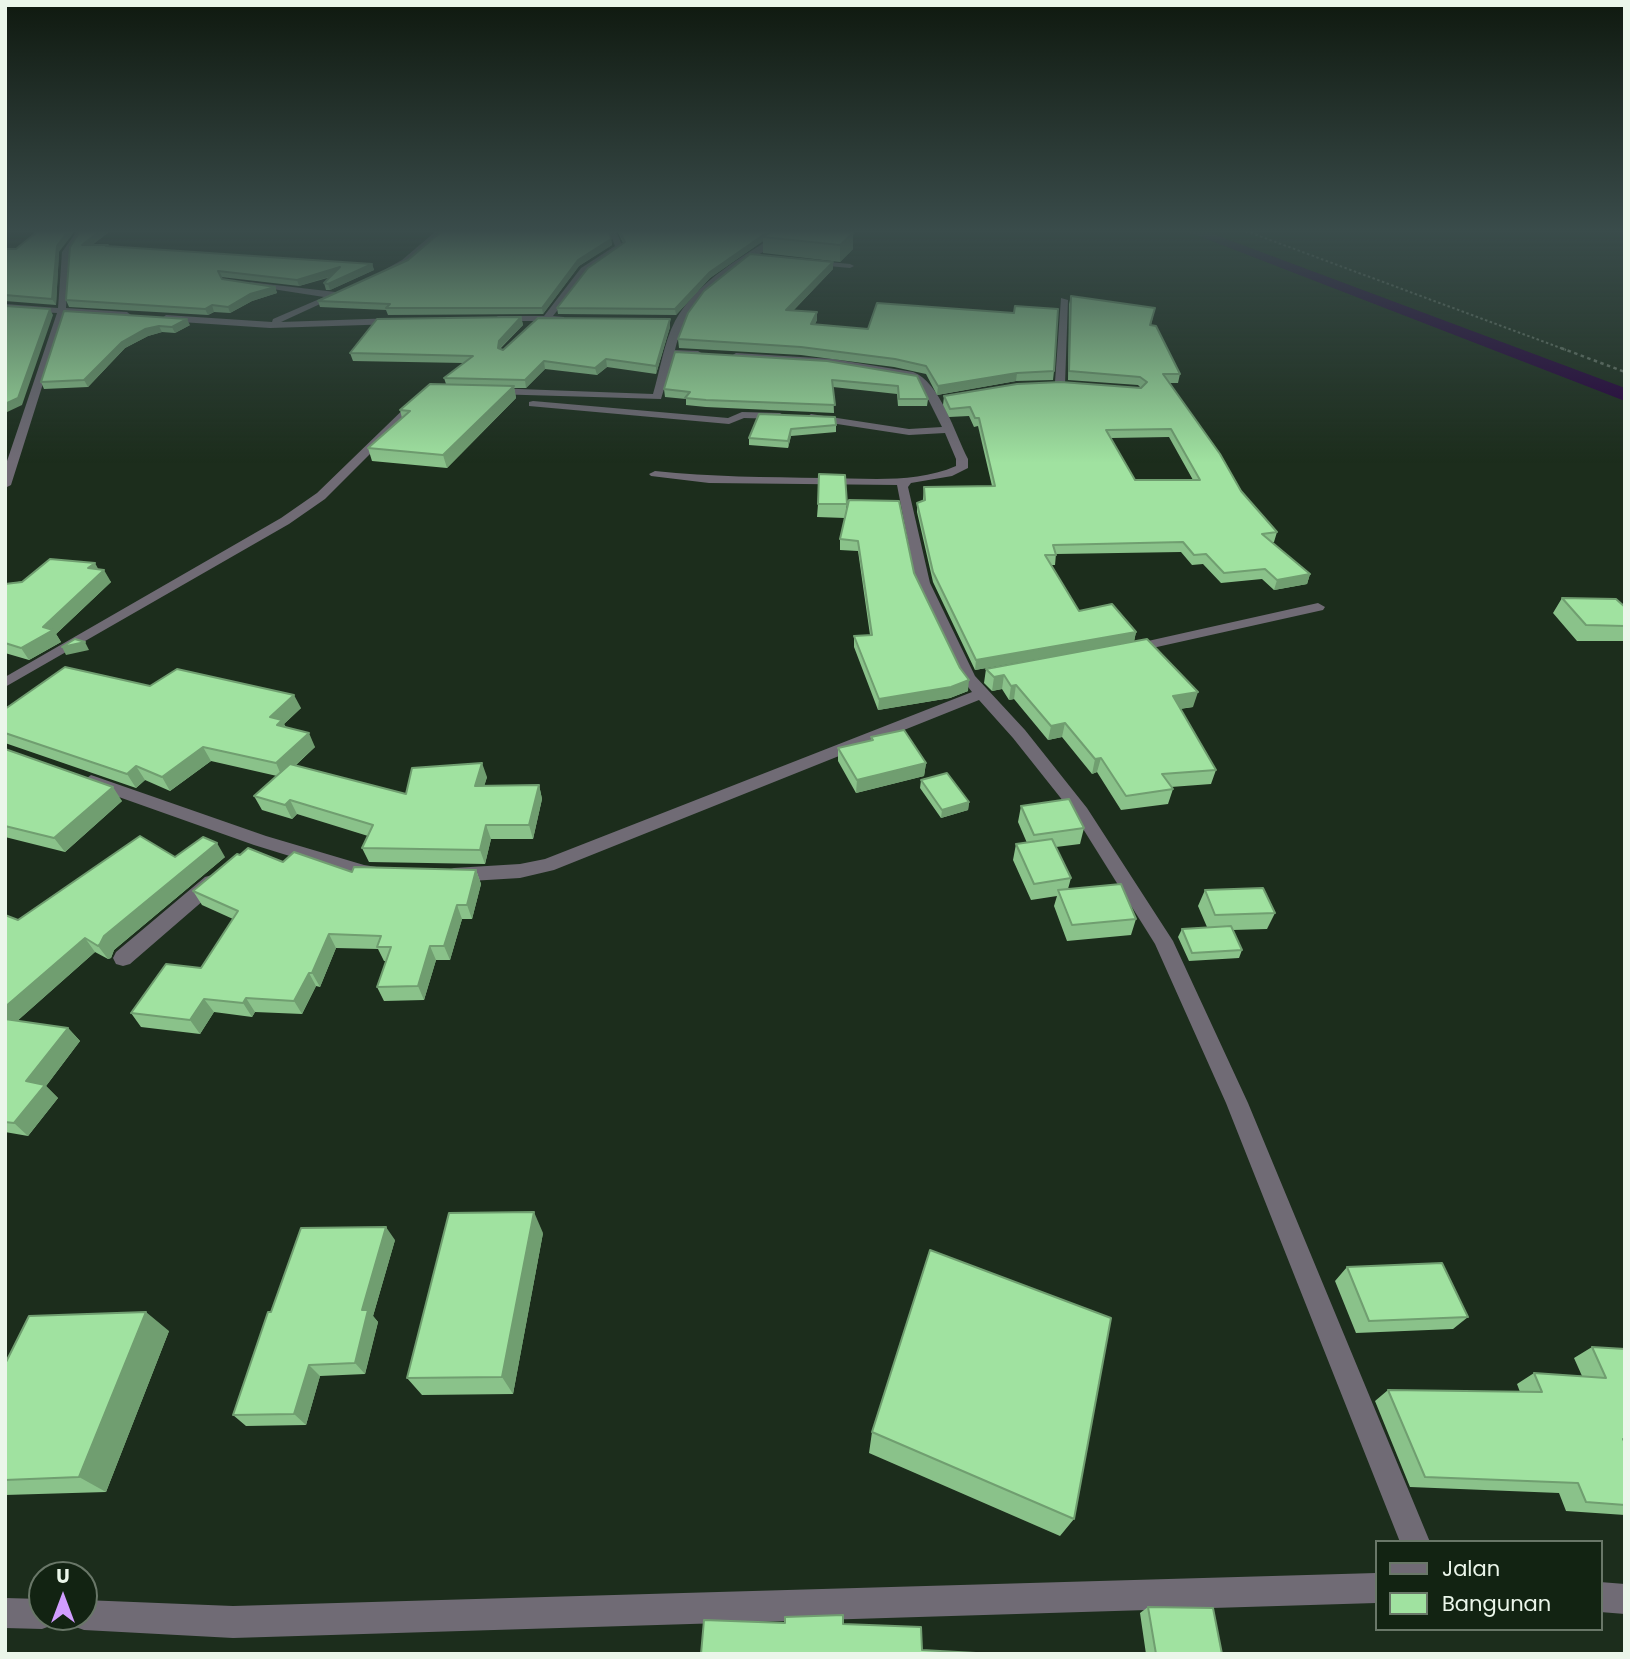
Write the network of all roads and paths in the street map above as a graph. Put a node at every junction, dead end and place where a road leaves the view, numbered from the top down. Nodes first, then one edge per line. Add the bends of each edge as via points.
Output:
1 (32, 308) edge
2 (305, 308) edge
3 (551, 308) edge
4 (686, 308) edge
5 (1064, 308) edge
6 (1454, 308) edge
7 (62, 310) junction
8 (279, 311) dead end
9 (142, 316) edge
10 (155, 317) edge
11 (486, 319) edge
12 (542, 319) junction
13 (573, 319) edge
14 (410, 320) edge
15 (273, 323) junction
16 (528, 328) edge
17 (670, 353) junction
18 (1625, 372) edge
19 (1032, 385) edge
20 (1060, 385) junction
21 (1074, 386) edge
22 (480, 390) edge
23 (428, 392) edge
24 (657, 397) junction
25 (533, 404) dead end
26 (649, 415) junction
27 (786, 416) edge
28 (800, 416) edge
29 (946, 430) junction
30 (655, 474) dead end
31 (903, 482) junction
32 (5, 485) edge
33 (1318, 607) dead end
34 (1110, 652) edge
35 (977, 682) junction
36 (5, 683) edge
37 (69, 773) edge
38 (260, 841) junction
39 (392, 874) edge
40 (435, 875) edge
41 (123, 958) dead end
42 (1415, 1540) edge
43 (1374, 1588) edge
44 (1602, 1597) edge
45 (1625, 1599) edge
46 (5, 1613) edge
47 (28, 1614) edge
48 (98, 1616) edge

1 - 7 street
2 - 15 street
3 - 12 street
4 - 17 street via 673,321
5 - 20 street
6 - 18 path
7 - 9 street
7 - 32 street
8 - 15 street
10 - 15 street
11 - 12 street
12 - 13 street
12 - 16 street
14 - 15 street
17 - 24 street
17 - 29 street via 786,358 920,377 942,400
19 - 20 street
20 - 21 street
22 - 24 street
23 - 36 street via 321,496 285,521
24 - 26 street
25 - 26 street
26 - 27 street via 729,421 742,415
28 - 29 street via 909,432
29 - 31 street via 962,468
30 - 31 street via 709,480
31 - 35 street via 923,583
33 - 34 street
35 - 40 street via 548,865 520,871
35 - 42 street via 1081,812 1163,941 1237,1103
37 - 38 street
38 - 39 street via 364,872
38 - 41 street
43 - 48 street via 233,1622
44 - 45 street
46 - 47 street

